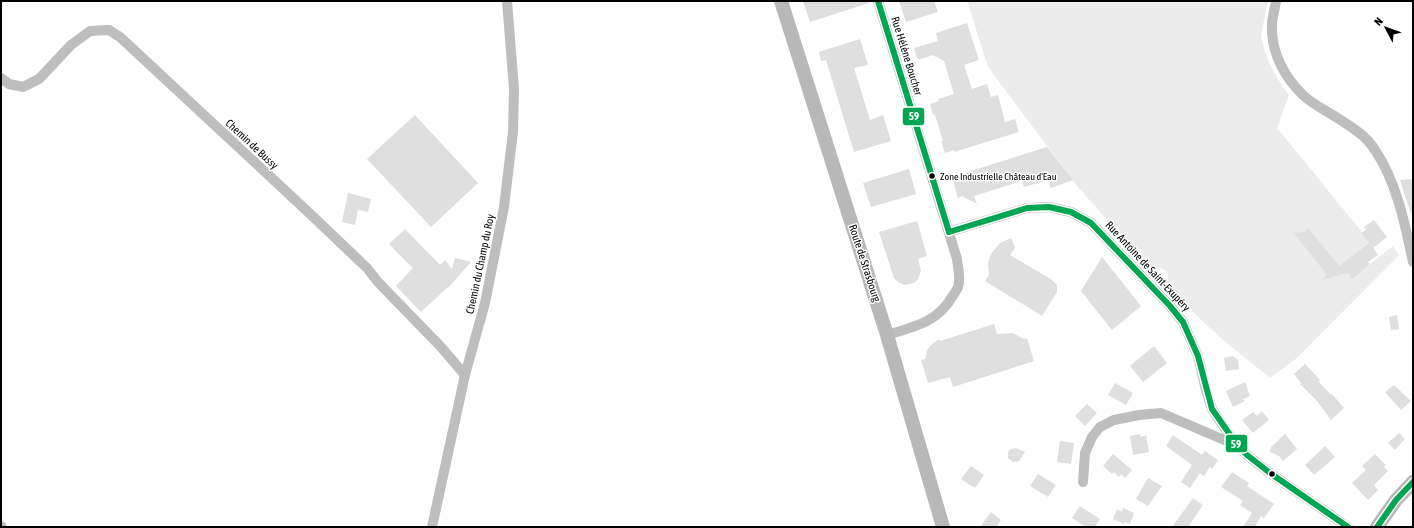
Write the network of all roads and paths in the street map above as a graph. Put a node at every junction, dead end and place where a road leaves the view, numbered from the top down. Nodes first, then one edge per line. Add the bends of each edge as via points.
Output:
1 (506, 1) edge
2 (781, 1) edge
3 (878, 1) edge
4 (1276, 1) edge
5 (1, 78) edge
6 (948, 232) junction
7 (1413, 262) edge
8 (887, 335) junction
9 (464, 375) junction
10 (1238, 446) junction
11 (1084, 482) dead end
12 (1413, 482) edge
13 (432, 527) edge
14 (943, 527) edge
15 (1348, 527) edge
16 (1377, 527) edge

1 - 9 street, Chemin du Champ du Roy via 514,90 513,132 504,207 485,303
2 - 8 main road, Route de Strasbourg
3 - 6 street, Rue Hélène Boucher
4 - 7 street via 1272,31 1279,64 1303,96 1357,131 1374,149 1386,169 1400,207
5 - 9 street, Chemin de Bussy via 9,84 23,87 39,79 72,45 90,32 109,30 120,37 361,262
6 - 8 street, Rue Hélène Boucher via 957,259 958,287 939,314 922,325
6 - 10 street, Rue Antoine de Saint-Exupéry via 1027,208 1049,207 1071,212 1091,223 1184,322 1198,356 1212,409
8 - 14 main road, Route de Strasbourg
9 - 13 street, Chemin du Champ du Roy
10 - 11 street via 1161,413 1114,420 1100,427 1092,438 1085,453
10 - 15 street, Rue Antoine de Saint-Exupéry via 1275,477
12 - 16 main road via 1396,500

